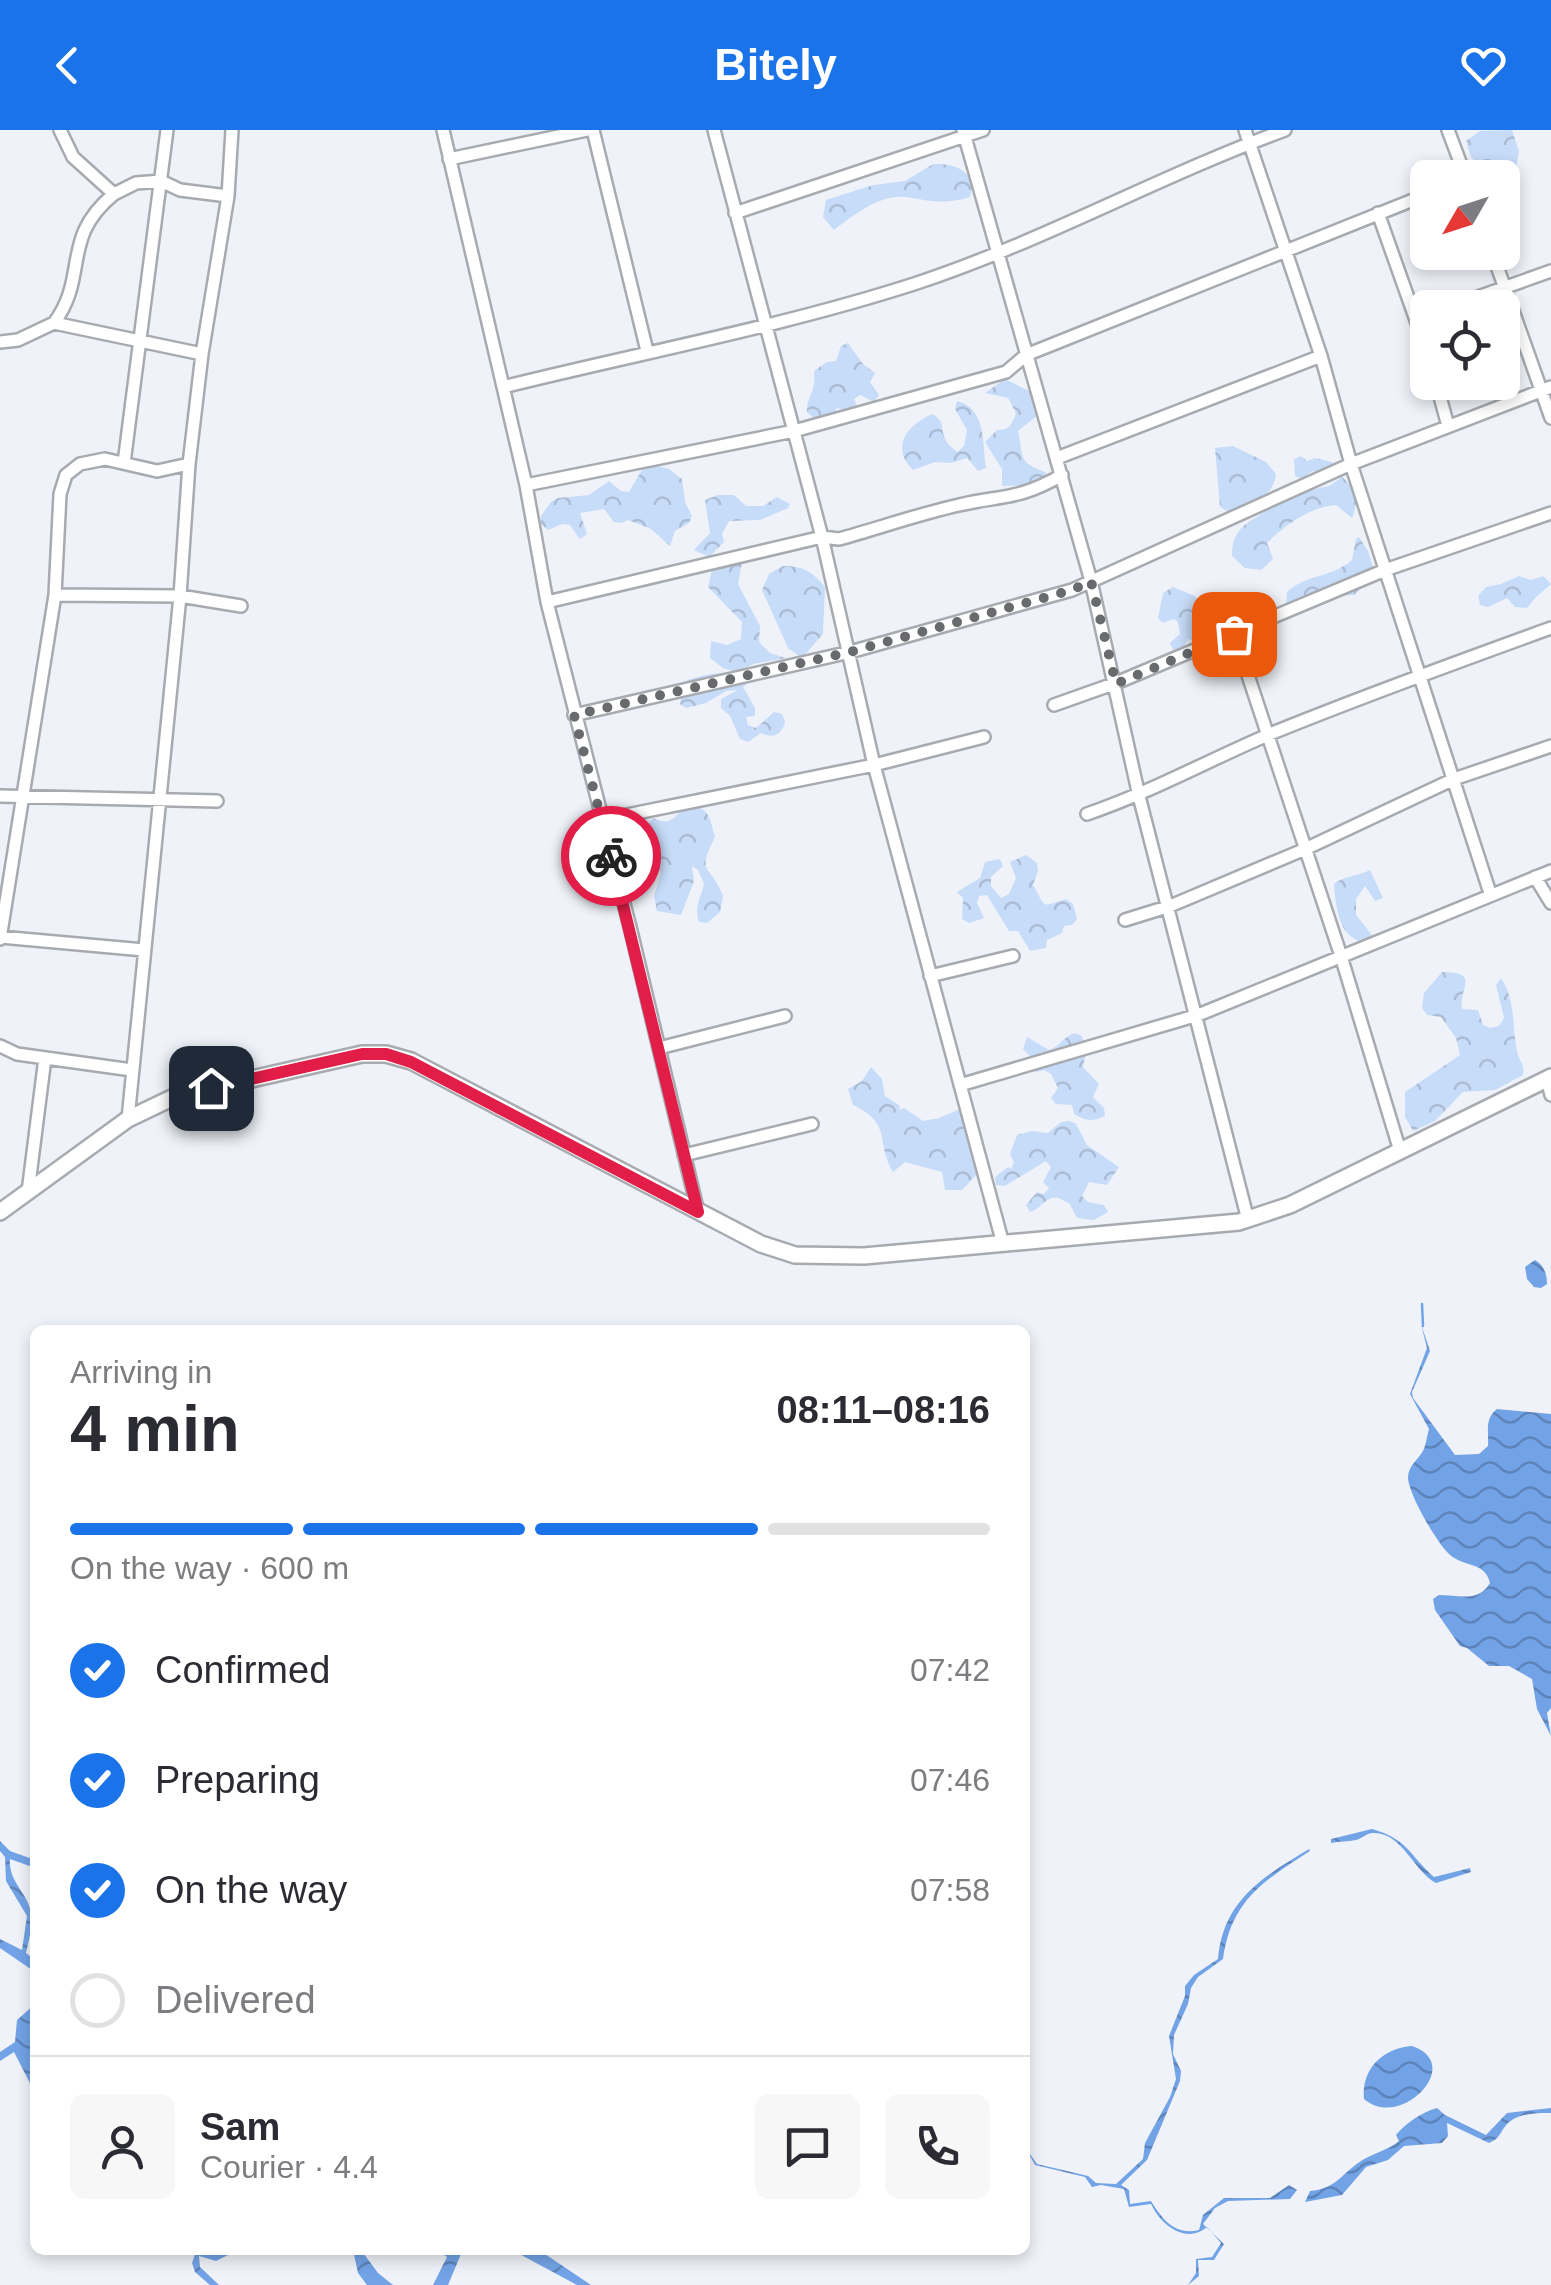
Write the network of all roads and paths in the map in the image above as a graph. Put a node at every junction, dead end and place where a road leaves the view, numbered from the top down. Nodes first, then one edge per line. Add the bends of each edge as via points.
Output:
1 (60, 130) edge
2 (167, 130) edge
3 (232, 130) edge
4 (443, 130) edge
5 (590, 130) edge
6 (714, 130) edge
7 (982, 130) edge
8 (1285, 130) edge
9 (1448, 130) edge
10 (964, 134) edge
11 (1248, 136) edge
12 (449, 159) junction
13 (1459, 160) edge
14 (161, 181) junction
15 (114, 194) junction
16 (228, 196) junction
17 (1410, 201) edge
18 (735, 213) junction
19 (1378, 213) junction
20 (1285, 249) junction
21 (1000, 252) junction
22 (1498, 270) edge
23 (1551, 271) edge
24 (1504, 286) junction
25 (1411, 290) edge
26 (1494, 290) edge
27 (54, 324) junction
28 (766, 325) junction
29 (0, 342) edge
30 (140, 342) junction
31 (647, 351) junction
32 (202, 354) junction
33 (1026, 355) junction
34 (1321, 356) junction
35 (503, 388) junction
36 (1546, 389) edge
37 (1441, 400) edge
38 (1551, 418) edge
39 (1448, 426) junction
40 (794, 431) junction
41 (1057, 458) junction
42 (124, 464) junction
43 (190, 464) junction
44 (1350, 464) junction
45 (1062, 475) junction
46 (526, 485) junction
47 (1551, 513) edge
48 (822, 537) junction
49 (1385, 570) junction
50 (1091, 581) junction
51 (55, 595) junction
52 (180, 596) junction
53 (547, 602) junction
54 (240, 606) dead end
55 (1551, 628) edge
56 (1234, 634) junction
57 (850, 652) junction
58 (1420, 675) junction
59 (1116, 684) junction
60 (1054, 705) dead end
61 (574, 715) junction
62 (1267, 736) junction
63 (984, 737) dead end
64 (1551, 746) edge
65 (874, 766) junction
66 (1454, 780) junction
67 (26, 795) junction
68 (0, 796) edge
69 (1139, 796) junction
70 (158, 800) junction
71 (218, 802) dead end
72 (1088, 814) dead end
73 (602, 820) junction
74 (1304, 850) junction
75 (1551, 871) edge
76 (1535, 877) junction
77 (1490, 893) junction
78 (1551, 903) edge
79 (1170, 906) junction
80 (1126, 920) dead end
81 (0, 938) edge
82 (144, 950) junction
83 (1013, 956) dead end
84 (1341, 956) junction
85 (930, 976) junction
86 (1198, 1015) junction
87 (786, 1016) dead end
88 (659, 1048) junction
89 (3, 1049) edge
90 (45, 1058) junction
91 (132, 1070) junction
92 (1550, 1084) edge
93 (960, 1085) junction
94 (128, 1119) junction
95 (812, 1124) dead end
96 (1400, 1151) junction
97 (684, 1155) junction
98 (28, 1192) junction
99 (0, 1212) edge
100 (698, 1212) junction
101 (1248, 1220) junction
102 (1003, 1244) junction

1 - 15 street via 73,157
2 - 14 street
3 - 16 street
4 - 12 street
5 - 12 street
5 - 31 street
6 - 18 street
7 - 10 street
8 - 11 street
9 - 13 street
10 - 18 street
10 - 21 street
11 - 20 street
11 - 21 street
12 - 35 street
14 - 15 street
14 - 16 street
14 - 30 street
15 - 27 street via 92,212 78,242 65,308
16 - 32 street
17 - 19 street
18 - 28 street
19 - 20 street
19 - 25 street
20 - 33 street
20 - 34 street
21 - 28 street
21 - 33 street
22 - 24 street
23 - 24 street
24 - 26 street
24 - 36 street
27 - 29 street
27 - 30 street
28 - 31 street
28 - 40 street
30 - 32 street
30 - 42 street
31 - 35 street
32 - 43 street
33 - 40 street via 1006,372
33 - 41 street
34 - 41 street
34 - 44 street
35 - 46 street
36 - 38 street
36 - 39 street
37 - 39 street
39 - 44 street
40 - 46 street
40 - 48 street
41 - 45 street
42 - 43 street via 158,472
42 - 51 street via 105,459 66,475
43 - 52 street
44 - 49 street
44 - 50 street
45 - 48 street via 1011,498 961,504 840,539
45 - 50 street
46 - 53 street
47 - 49 street
48 - 53 street
48 - 57 street
49 - 56 street
49 - 58 street
50 - 57 street
50 - 59 street
51 - 52 street
51 - 67 street
52 - 54 street
52 - 70 street
53 - 61 street
55 - 58 street
56 - 59 street
56 - 62 street
57 - 61 street
57 - 65 street
58 - 62 street
58 - 66 street
59 - 60 street
59 - 69 street
61 - 73 street
62 - 69 street
62 - 74 street
63 - 65 street
64 - 66 street
65 - 73 street
65 - 85 street
66 - 74 street
66 - 77 street
67 - 68 street
67 - 70 street
67 - 81 street
69 - 72 street
69 - 79 street
70 - 71 street
70 - 82 street
73 - 88 street
74 - 79 street
74 - 84 street
75 - 76 street
76 - 77 street
76 - 78 street
77 - 84 street
79 - 80 street
79 - 86 street
81 - 82 street
82 - 91 street
83 - 85 street
84 - 86 street
84 - 96 street
85 - 93 street
86 - 93 street
86 - 101 street
87 - 88 street
88 - 97 street
89 - 90 street
90 - 91 street
90 - 98 street
91 - 94 street
92 - 96 main road
93 - 102 street
94 - 98 main road
94 - 100 main road via 176,1096 386,1054
95 - 97 street
96 - 101 main road
97 - 100 street
98 - 99 main road
100 - 102 main road via 795,1255
101 - 102 main road

